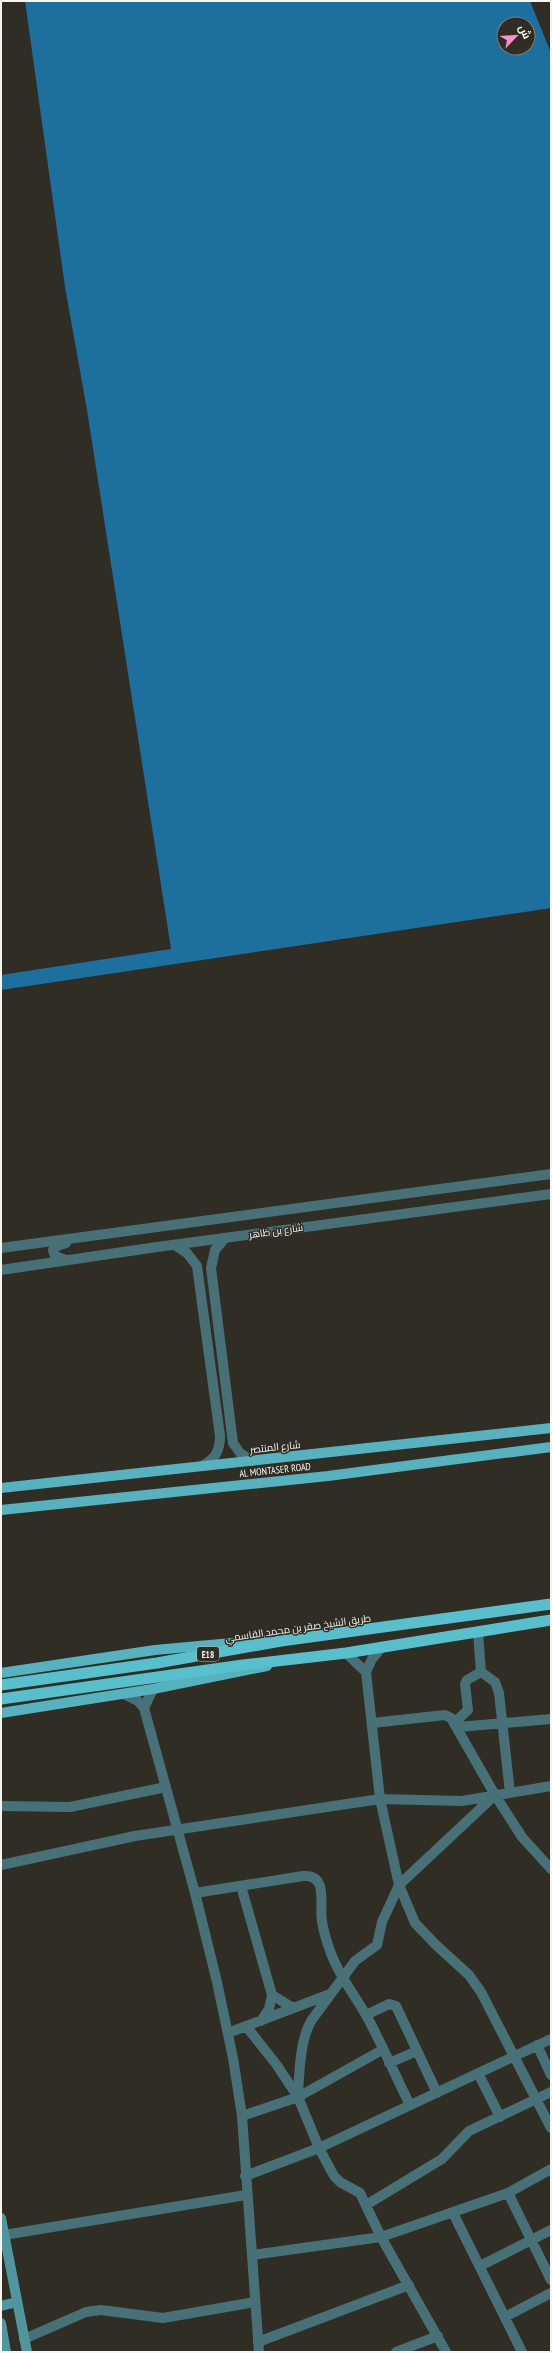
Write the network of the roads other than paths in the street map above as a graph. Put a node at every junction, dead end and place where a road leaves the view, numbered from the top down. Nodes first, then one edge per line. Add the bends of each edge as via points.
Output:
1 (551, 1174) edge
2 (551, 1194) edge
3 (97, 1236) junction
4 (225, 1238) junction
5 (175, 1245) junction
6 (1, 1248) edge
7 (66, 1260) junction
8 (196, 1266) junction
9 (211, 1268) junction
10 (1, 1270) edge
11 (551, 1428) edge
12 (220, 1436) junction
13 (233, 1438) junction
14 (551, 1447) edge
15 (252, 1461) junction
16 (199, 1467) junction
17 (1, 1488) edge
18 (1, 1510) edge
19 (551, 1604) edge
20 (551, 1620) edge
21 (478, 1632) junction
22 (281, 1641) junction
23 (381, 1648) junction
24 (346, 1653) junction
25 (283, 1662) junction
26 (366, 1672) junction
27 (481, 1672) junction
28 (1, 1673) edge
29 (1, 1685) edge
30 (153, 1689) junction
31 (124, 1694) junction
32 (1, 1699) edge
33 (144, 1708) junction
34 (1, 1713) edge
35 (551, 1719) edge
36 (372, 1723) junction
37 (503, 1723) junction
38 (456, 1725) junction
39 (551, 1786) edge
40 (166, 1787) junction
41 (510, 1793) junction
42 (495, 1795) junction
43 (380, 1799) junction
44 (1, 1806) edge
45 (177, 1831) junction
46 (1, 1865) edge
47 (551, 1869) edge
48 (399, 1885) junction
49 (242, 1886) junction
50 (195, 1893) junction
51 (342, 1976) junction
52 (330, 1994) junction
53 (272, 1995) junction
54 (294, 2008) junction
55 (366, 2016) junction
56 (261, 2021) junction
57 (246, 2026) junction
58 (228, 2033) junction
59 (551, 2039) edge
60 (537, 2045) junction
61 (382, 2050) junction
62 (417, 2051) junction
63 (515, 2055) junction
64 (389, 2062) junction
65 (478, 2073) junction
66 (551, 2075) edge
67 (551, 2092) edge
68 (437, 2093) junction
69 (298, 2097) junction
70 (537, 2099) junction
71 (410, 2105) junction
72 (242, 2116) junction
73 (500, 2117) junction
74 (551, 2128) edge
75 (319, 2148) junction
76 (551, 2169) edge
77 (245, 2176) junction
78 (508, 2193) junction
79 (246, 2195) junction
80 (366, 2205) junction
81 (453, 2213) junction
82 (1, 2218) edge
83 (551, 2230) edge
84 (4, 2235) junction
85 (381, 2237) junction
86 (531, 2240) junction
87 (252, 2255) junction
88 (480, 2266) junction
89 (551, 2280) edge
90 (409, 2285) junction
91 (551, 2293) edge
92 (17, 2302) junction
93 (255, 2302) junction
94 (1, 2306) edge
95 (505, 2317) junction
96 (1, 2323) edge
97 (438, 2336) junction
98 (2, 2337) edge
99 (24, 2340) junction
100 (258, 2347) edge
101 (6, 2352) edge
102 (26, 2352) edge
103 (396, 2352) edge
104 (446, 2352) edge
105 (522, 2352) edge

1 - 3 street, شارع بن ظاهر
2 - 4 street, شارع بن ظاهر
3 - 6 street, شارع بن ظاهر
3 - 7 street via 54,1248 55,1256
4 - 5 street, شارع بن ظاهر
4 - 9 street via 215,1250
5 - 7 street, شارع بن ظاهر
5 - 8 street via 187,1253
7 - 10 street, شارع بن ظاهر
8 - 9 street via 205,1261
8 - 12 street
9 - 13 street
11 - 15 main road, شارع المنتصر
12 - 13 street via 229,1440
12 - 16 street via 218,1451 212,1460
13 - 15 street via 233,1443 240,1453
14 - 18 main road, AL MONTASER ROAD via 328,1476
15 - 16 main road, شارع المنتصر
16 - 17 main road, شارع المنتصر
19 - 22 highway, طريق الشيخ صقر بن محمد القاسمي / E18
20 - 21 highway, E18
21 - 23 highway, E18
21 - 27 street
22 - 28 main road via 244,1641 155,1650
22 - 29 highway, طريق الشيخ صقر بن محمد القاسمي / E18 via 157,1663
23 - 24 highway, E18
23 - 26 street
24 - 25 highway, E18
24 - 26 street
25 - 30 main road via 236,1674
25 - 32 highway, E18 via 243,1665
26 - 36 street
27 - 37 street via 495,1682
27 - 38 street via 465,1684 468,1710
30 - 31 main road
30 - 33 street
31 - 33 street via 138,1701
31 - 34 main road
33 - 40 street
35 - 37 street
36 - 38 street via 445,1715
36 - 43 street
37 - 38 street
37 - 41 street
38 - 42 street
39 - 41 street
40 - 44 street via 70,1806
40 - 45 street
41 - 42 street
42 - 43 street via 462,1801
42 - 47 street via 522,1837
42 - 48 street
43 - 45 street
43 - 48 street
45 - 46 street via 135,1836
45 - 50 street
48 - 51 street via 382,1922 377,1945 355,1961
48 - 63 street via 415,1922 470,1975
49 - 50 street
49 - 51 street via 303,1876 311,1876 318,1882 322,1889 321,1911 325,1934
49 - 53 street
50 - 58 street
51 - 52 street
51 - 55 street
52 - 54 street
52 - 69 street via 308,2026 299,2074
53 - 54 street
53 - 56 street via 269,2009
54 - 56 street
55 - 61 street
55 - 62 street via 394,2004
56 - 57 street
57 - 58 street
57 - 69 street
58 - 72 street
59 - 60 street
60 - 63 street
60 - 66 street
61 - 64 street
61 - 69 street
62 - 64 street
62 - 68 street
63 - 65 street
63 - 70 street
64 - 71 street
65 - 68 street
65 - 73 street
67 - 70 street
68 - 71 street
69 - 72 street
69 - 75 street
70 - 73 street
70 - 74 street
71 - 75 street
72 - 77 street
73 - 80 street via 469,2132 442,2158
75 - 77 street
75 - 80 street via 334,2176 360,2193
76 - 78 street
77 - 79 street
78 - 81 street
78 - 86 street
79 - 84 street
79 - 87 street
80 - 85 street
81 - 85 street
81 - 88 street
82 - 84 main road
83 - 86 street
84 - 92 main road
85 - 87 street
85 - 90 street
86 - 88 street
86 - 89 street
87 - 93 street
88 - 95 street
90 - 97 street
90 - 100 street
91 - 95 street
92 - 94 main road
92 - 99 main road
93 - 99 street via 163,2318 101,2310 86,2312
93 - 100 street
95 - 105 street
96 - 98 main road
97 - 103 street
97 - 104 street
98 - 101 main road
99 - 102 main road

